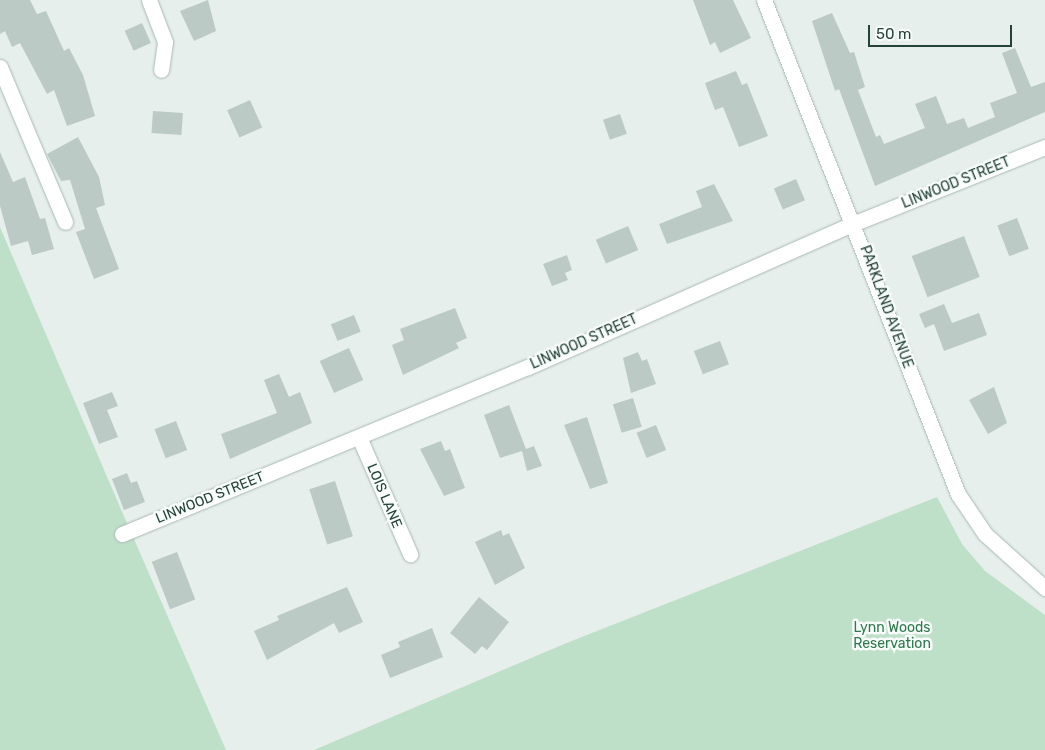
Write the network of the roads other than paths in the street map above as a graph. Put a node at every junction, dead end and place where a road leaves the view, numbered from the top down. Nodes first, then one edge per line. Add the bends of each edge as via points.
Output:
1 (149, 0) edge
2 (764, 0) edge
3 (0, 67) edge
4 (161, 70) dead end
5 (1045, 147) edge
6 (65, 222) dead end
7 (855, 223) junction
8 (359, 437) junction
9 (122, 534) dead end
10 (410, 554) dead end
11 (1045, 588) edge

1 - 4 street via 165,42
2 - 7 street, PARKLAND AVENUE
3 - 6 street
5 - 7 street, LINWOOD STREET
7 - 8 street, LINWOOD STREET
7 - 11 street, PARKLAND AVENUE via 958,494 985,534
8 - 9 street, LINWOOD STREET
8 - 10 street, LOIS LANE

